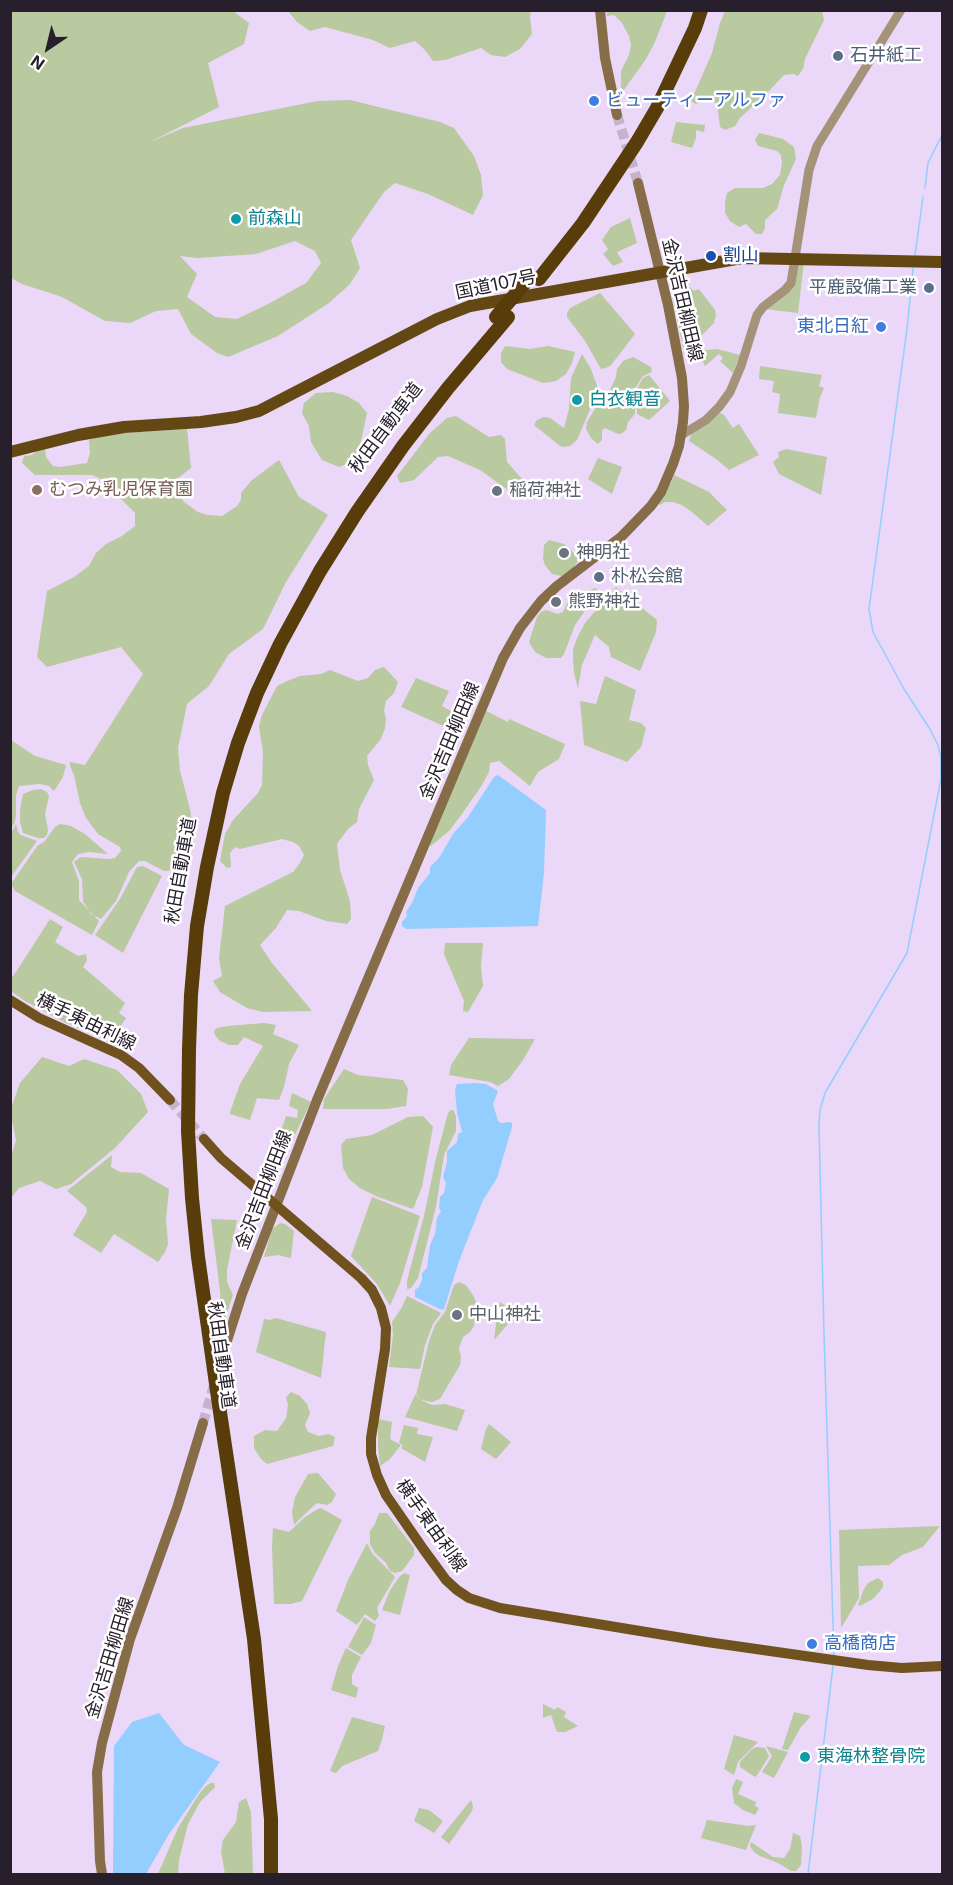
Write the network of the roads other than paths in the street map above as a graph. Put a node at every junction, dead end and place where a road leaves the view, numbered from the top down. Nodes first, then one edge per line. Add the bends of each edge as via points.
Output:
1 (600, 10) edge
2 (692, 10) edge
3 (701, 10) edge
4 (901, 10) edge
5 (616, 115) tunnel mouth
6 (638, 183) tunnel mouth
7 (796, 258) junction
8 (942, 262) edge
9 (660, 273) junction
10 (535, 278) junction
11 (502, 317) junction
12 (680, 436) junction
13 (10, 452) edge
14 (10, 1000) edge
15 (170, 1100) tunnel mouth
16 (204, 1139) tunnel mouth
17 (276, 1204) junction
18 (225, 1347) tunnel mouth
19 (203, 1423) tunnel mouth
20 (942, 1666) edge
21 (102, 1875) edge
22 (262, 1875) edge
23 (271, 1875) edge

1 - 5 main road
2 - 10 highway, 秋田自動車道 via 630,137
3 - 10 highway, 秋田自動車道 via 638,142 582,223
4 - 7 street via 817,146 809,170
6 - 9 main road, 金沢吉田柳田線
7 - 8 highway, 国道107号
7 - 9 highway, 国道107号 via 742,258
7 - 12 street via 791,283 757,315 730,392 706,420
9 - 12 main road, 金沢吉田柳田線 via 682,378
9 - 13 highway, 国道107号 via 470,306 429,323 260,411 201,422 124,427
10 - 11 highway, 秋田自動車道, bridge
11 - 22 highway, 秋田自動車道 via 397,441 312,566 249,690 215,792 198,865 182,993 178,1129 183,1201 245,1641 262,1819
11 - 23 highway, 秋田自動車道 via 357,512 280,644 235,753 197,926 189,1049 192,1198 254,1639 271,1819
12 - 17 main road, 金沢吉田柳田線 via 668,478 651,506 621,537 541,601 502,658
14 - 15 main road, 横手東由利線 via 49,1023 120,1055 139,1068
16 - 17 main road, 横手東由利線
17 - 18 main road, 金沢吉田柳田線
17 - 20 main road, 横手東由利線 via 361,1278 381,1308 386,1328 385,1349 371,1438 377,1475 423,1550 446,1580 469,1598 515,1611 840,1662 902,1668
19 - 21 main road, 金沢吉田柳田線 via 130,1639 102,1743 97,1772

